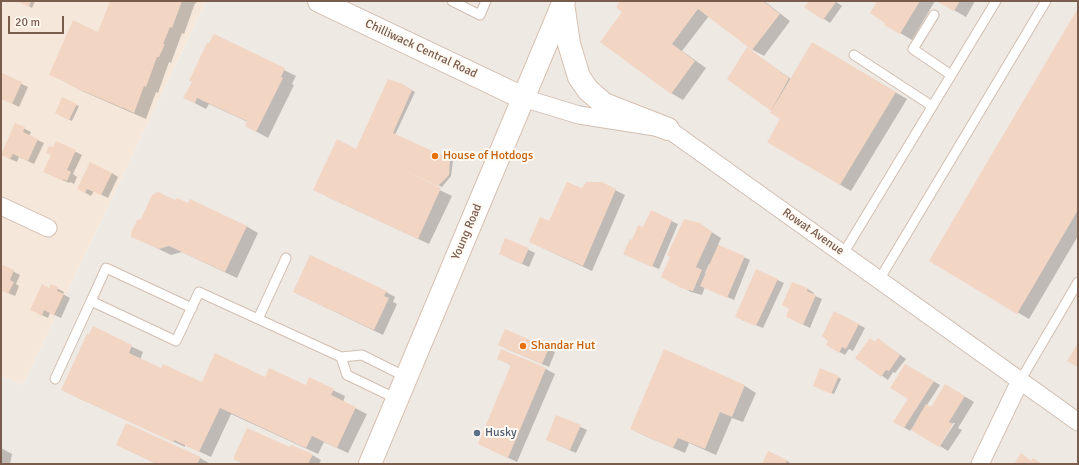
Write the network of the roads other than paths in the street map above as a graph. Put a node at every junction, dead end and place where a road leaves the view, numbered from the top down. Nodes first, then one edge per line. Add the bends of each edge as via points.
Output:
1 (319, 1) edge
2 (452, 1) edge
3 (486, 1) edge
4 (996, 1) edge
5 (1046, 1) edge
6 (564, 2) edge
7 (934, 15) dead end
8 (854, 55) dead end
9 (951, 75) junction
10 (523, 98) junction
11 (932, 106) junction
12 (668, 129) junction
13 (1, 206) edge
14 (48, 228) dead end
15 (843, 254) junction
16 (286, 258) dead end
17 (879, 280) junction
18 (1078, 282) edge
19 (91, 301) junction
20 (192, 308) junction
21 (258, 319) junction
22 (341, 357) junction
23 (406, 377) junction
24 (55, 379) dead end
25 (1020, 381) junction
26 (397, 399) junction
27 (1078, 422) edge
28 (370, 464) edge
29 (980, 464) edge

1 - 10 main road, Chilliwack Central Road
2 - 3 lane via 480,15
4 - 9 lane
5 - 17 lane
6 - 10 main road, Young Road
6 - 12 main road via 569,44 579,77 588,90 604,104
7 - 9 lane via 913,49
8 - 11 lane
9 - 11 lane
10 - 12 street, Rowat Avenue via 579,115
10 - 23 main road, Young Road
11 - 15 lane
12 - 15 street, Rowat Avenue
13 - 14 street
15 - 17 street, Rowat Avenue
16 - 21 lane
17 - 25 street, Rowat Avenue
18 - 25 lane
19 - 20 lane via 176,341
19 - 20 lane via 106,268
19 - 24 lane
20 - 21 lane via 199,292
21 - 22 lane
22 - 23 lane via 362,355
22 - 26 lane via 347,376
23 - 26 main road, Young Road
25 - 27 street, Rowat Avenue
25 - 29 street
26 - 28 main road, Young Road

